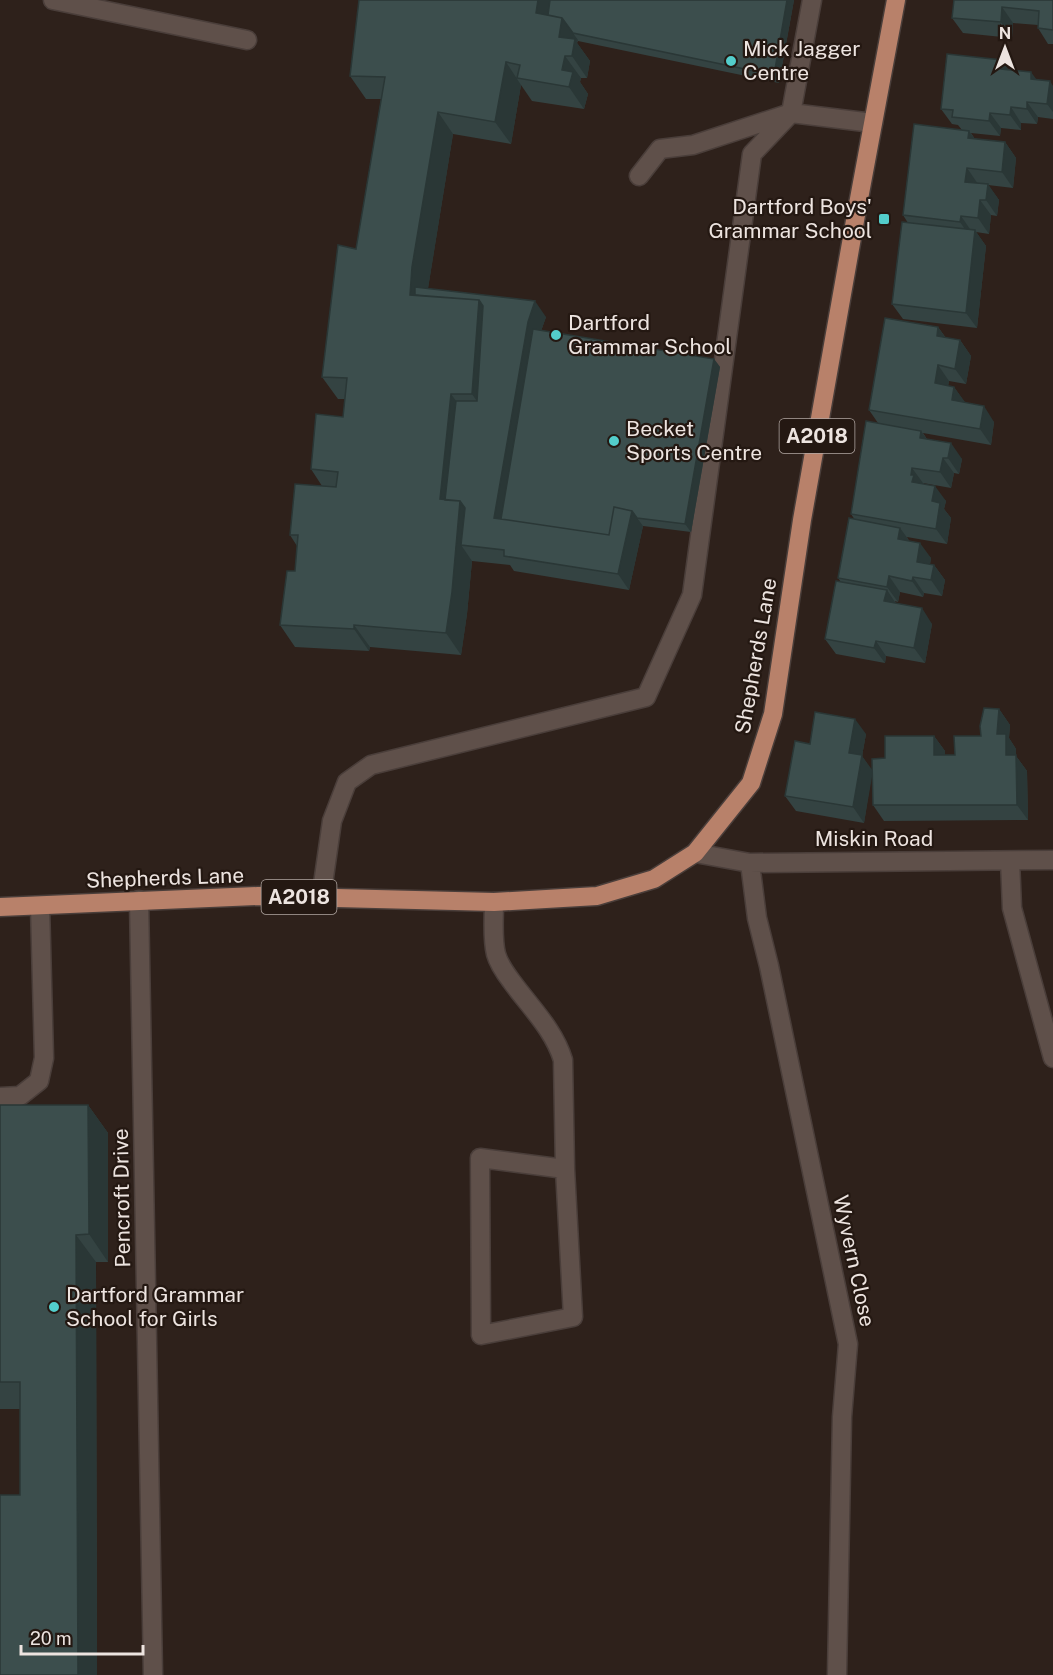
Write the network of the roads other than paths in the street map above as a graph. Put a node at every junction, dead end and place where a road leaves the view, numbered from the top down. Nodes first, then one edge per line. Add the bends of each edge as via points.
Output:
1 (53, 0) edge
2 (812, 0) edge
3 (896, 0) edge
4 (247, 40) dead end
5 (791, 113) junction
6 (873, 123) junction
7 (639, 176) dead end
8 (695, 853) junction
9 (1053, 860) edge
10 (1010, 861) junction
11 (750, 863) junction
12 (321, 898) junction
13 (139, 900) junction
14 (494, 902) junction
15 (40, 906) junction
16 (0, 907) edge
17 (1053, 1058) edge
18 (0, 1097) edge
19 (566, 1169) junction
20 (153, 1675) edge
21 (837, 1675) edge

1 - 4 street
2 - 5 street
3 - 6 main road, Shepherds Lane / A2018
5 - 6 street
5 - 7 street via 693,145 660,149
5 - 12 street via 752,154 692,595 646,697 371,765 346,782 332,821
6 - 8 main road, Shepherds Lane / A2018 via 802,520 772,714 751,783
8 - 11 street, Miskin Road
8 - 14 main road, Shepherds Lane / A2018 via 654,879 597,896
9 - 10 street, Miskin Road
10 - 11 street, Miskin Road
10 - 17 street via 1012,908
11 - 21 street, Wyvern Close via 757,918 849,1344 842,1418
12 - 13 main road, Shepherds Lane / A2018
12 - 14 main road, Shepherds Lane / A2018
13 - 15 main road, Shepherds Lane / A2018
13 - 20 street, Pencroft Drive
14 - 19 street via 496,956 552,1033 563,1060
15 - 16 main road, Shepherds Lane / A2018
15 - 18 street via 44,1058 39,1081 20,1096
19 - 19 street via 480,1158 481,1335 573,1317

